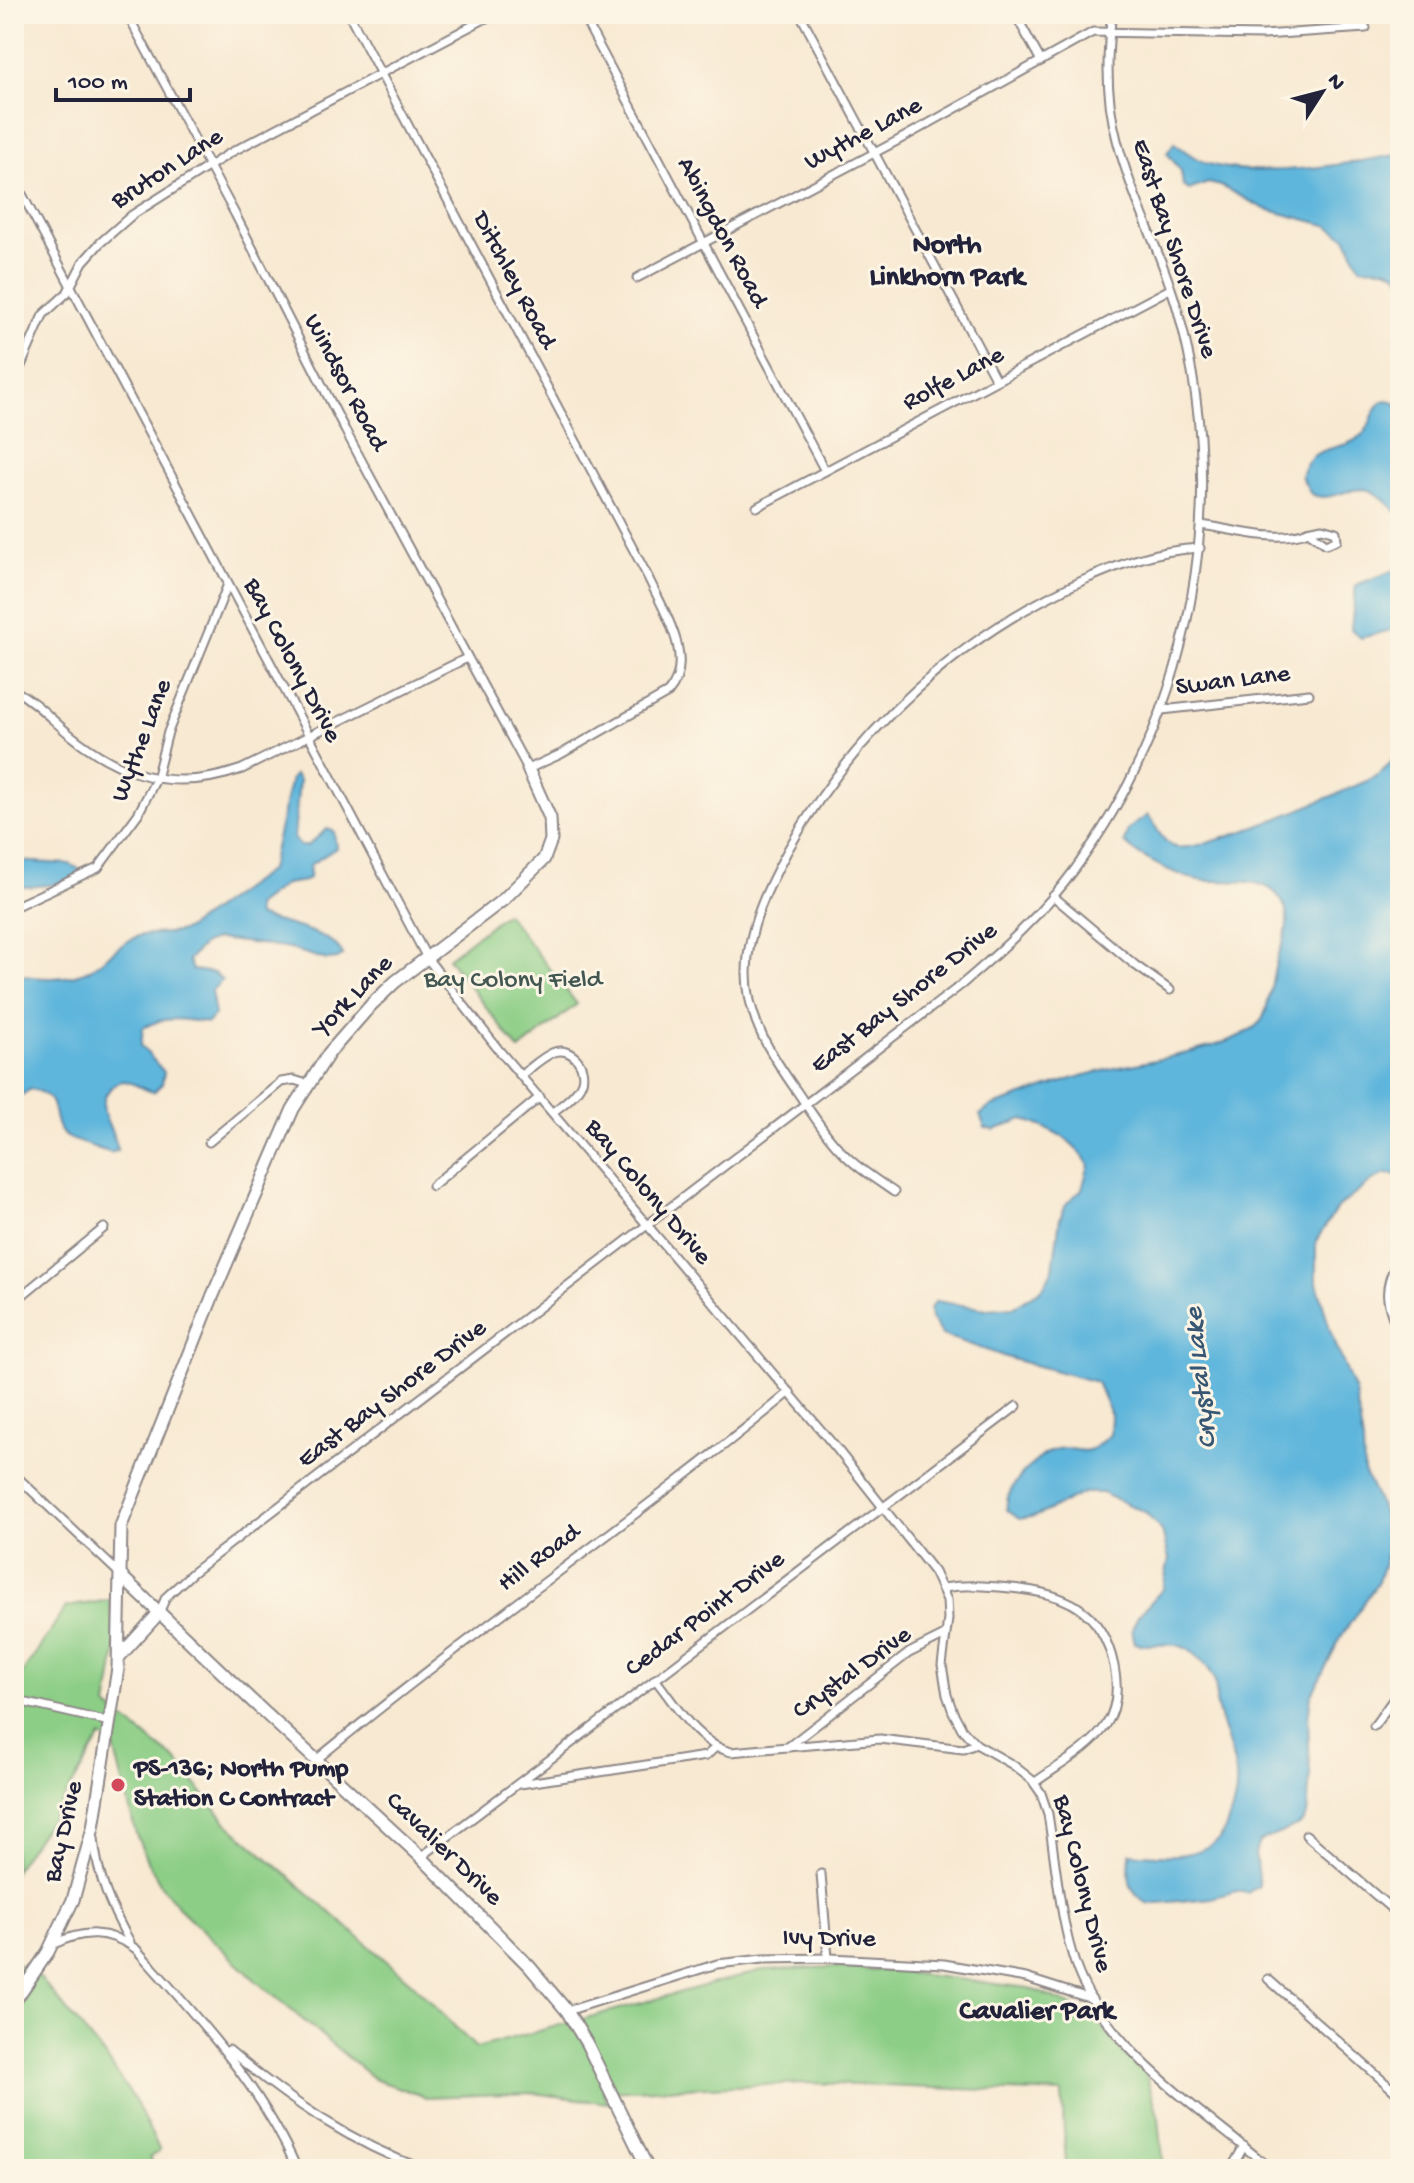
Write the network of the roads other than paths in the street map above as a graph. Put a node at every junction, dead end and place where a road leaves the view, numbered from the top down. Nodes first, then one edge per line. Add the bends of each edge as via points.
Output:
1 (127, 14) edge
2 (349, 14) edge
3 (494, 14) edge
4 (582, 14) edge
5 (800, 14) edge
6 (1015, 14) edge
7 (1112, 14) edge
8 (1366, 28) dead end
9 (1109, 30) junction
10 (1041, 61) junction
11 (381, 74) junction
12 (873, 153) junction
13 (208, 165) junction
14 (14, 179) edge
15 (703, 242) junction
16 (637, 278) dead end
17 (70, 286) junction
18 (1170, 289) junction
19 (996, 380) junction
20 (14, 382) edge
21 (825, 471) junction
22 (757, 507) dead end
23 (1201, 525) junction
24 (1308, 531) dead end
25 (1200, 548) junction
26 (228, 584) junction
27 (467, 658) junction
28 (14, 690) edge
29 (1309, 694) dead end
30 (1162, 710) junction
31 (308, 736) junction
32 (528, 769) junction
33 (156, 779) junction
34 (1053, 896) junction
35 (18, 905) dead end
36 (427, 958) junction
37 (1170, 990) dead end
38 (521, 1075) junction
39 (307, 1084) junction
40 (540, 1097) junction
41 (805, 1104) junction
42 (553, 1112) junction
43 (209, 1142) dead end
44 (432, 1186) dead end
45 (894, 1192) dead end
46 (647, 1224) junction
47 (104, 1228) dead end
48 (1400, 1257) edge
49 (14, 1302) edge
50 (1400, 1335) edge
51 (790, 1392) junction
52 (1017, 1406) dead end
53 (14, 1474) edge
54 (882, 1506) junction
55 (121, 1576) junction
56 (943, 1588) junction
57 (159, 1613) junction
58 (945, 1635) junction
59 (119, 1657) junction
60 (655, 1679) junction
61 (1400, 1690) edge
62 (14, 1700) edge
63 (110, 1722) junction
64 (1374, 1726) dead end
65 (976, 1744) junction
66 (716, 1747) junction
67 (786, 1748) junction
68 (316, 1760) junction
69 (1034, 1783) junction
70 (516, 1785) junction
71 (93, 1828) junction
72 (1306, 1835) dead end
73 (421, 1857) junction
74 (821, 1874) dead end
75 (1400, 1916) edge
76 (52, 1945) junction
77 (132, 1946) junction
78 (828, 1958) junction
79 (1268, 1979) dead end
80 (1093, 1999) junction
81 (14, 2002) edge
82 (567, 2011) junction
83 (215, 2039) junction
84 (1400, 2096) edge
85 (1244, 2146) junction
86 (297, 2169) edge
87 (423, 2169) edge
88 (648, 2169) edge
89 (1231, 2169) edge
90 (1271, 2169) edge

1 - 13 street, Windsor Road
2 - 11 street, Ditchley Road
3 - 11 street, Bruton Lane
4 - 15 street, Abingdon Road
5 - 12 street
6 - 10 street
7 - 9 street, East Bay Shore Drive
8 - 9 street via 1263,35
9 - 10 street, Wythe Lane via 1085,35
9 - 18 street, East Bay Shore Drive via 1107,64 1116,139
10 - 12 street, Wythe Lane
11 - 13 street, Bruton Lane
11 - 32 street, Ditchley Road via 642,566 677,647 679,671 673,687 660,698
12 - 15 street, Wythe Lane
12 - 19 street
13 - 17 street, Bruton Lane via 117,226 83,262
13 - 27 street, Windsor Road
14 - 17 street, Bay Colony Drive
15 - 16 street, Wythe Lane
15 - 21 street, Abingdon Road
17 - 20 street, Bruton Lane via 43,315
17 - 26 street, Bay Colony Drive
18 - 19 street, Rolfe Lane
18 - 23 street, East Bay Shore Drive via 1194,379
19 - 21 street, Rolfe Lane
21 - 22 street, Rolfe Lane
23 - 24 street via 1277,537
23 - 25 street, East Bay Shore Drive
25 - 30 street, East Bay Shore Drive via 1182,647
25 - 41 street via 1132,559 1063,589 1000,625 917,689 839,772 781,863 756,918 747,961 757,1027
26 - 31 street, Bay Colony Drive
26 - 33 street, Wythe Lane via 168,732
27 - 31 street
27 - 32 street, Windsor Road
28 - 33 street via 95,754
29 - 30 street, Swan Lane
30 - 34 street, East Bay Shore Drive via 1122,795
31 - 33 street via 226,775
31 - 36 street, Bay Colony Drive
32 - 36 street, York Lane via 550,818 551,840 544,859 504,899
33 - 35 street, Wythe Lane via 138,814 98,868
34 - 37 street
34 - 41 street, East Bay Shore Drive via 961,985
36 - 38 street, Bay Colony Drive
36 - 39 street, York Lane via 371,1005
38 - 40 street, Bay Colony Drive
38 - 42 street via 558,1052 577,1059 583,1071 581,1084
39 - 43 street via 281,1082
39 - 55 street, York Lane via 218,1282 124,1517
40 - 42 street, Bay Colony Drive
40 - 44 street
41 - 45 street via 844,1153
41 - 46 street, East Bay Shore Drive
42 - 46 street, Bay Colony Drive
46 - 51 street, Bay Colony Drive
46 - 57 street, East Bay Shore Drive via 192,1573 166,1597
47 - 49 street
48 - 50 street via 1387,1297
51 - 54 street, Bay Colony Drive
51 - 68 street, Hill Road
52 - 54 street, Cedar Point Drive
53 - 55 street, Cavalier Drive
54 - 56 street, Bay Colony Drive
54 - 60 street, Cedar Point Drive
55 - 57 street, Cavalier Drive
55 - 59 street, Bay Drive
56 - 58 street, Bay Colony Drive via 949,1612
56 - 69 street via 1031,1590 1072,1601 1094,1621 1108,1644 1116,1690 1106,1725
57 - 59 street
57 - 68 street, Cavalier Drive
58 - 65 street, Bay Colony Drive via 947,1695 958,1722
58 - 67 street, Crystal Drive via 909,1653
59 - 63 street, Bay Drive
60 - 66 street
60 - 70 street, Cedar Point Drive
61 - 64 street
62 - 63 street
63 - 71 street, Bay Drive
65 - 67 street via 963,1749 880,1739
65 - 69 street, Bay Colony Drive
66 - 67 street via 741,1753
66 - 70 street via 706,1756
68 - 73 street, Cavalier Drive
69 - 80 street, Bay Colony Drive via 1048,1814 1075,1961
70 - 73 street, Cedar Point Drive
71 - 76 street, Bay Drive via 73,1900
71 - 77 street via 103,1887
72 - 75 street
73 - 82 street, Cavalier Drive
74 - 78 street
76 - 77 street via 93,1933
76 - 81 street, Bay Drive
77 - 83 street
78 - 80 street, Ivy Drive via 990,1970
78 - 82 street, Ivy Drive via 717,1964
79 - 84 street
80 - 85 street, Bay Colony Drive via 1120,2038
82 - 88 street, Cavalier Drive
83 - 86 street via 266,2107
83 - 87 street via 309,2112
85 - 89 street
85 - 90 street, Bay Colony Drive

